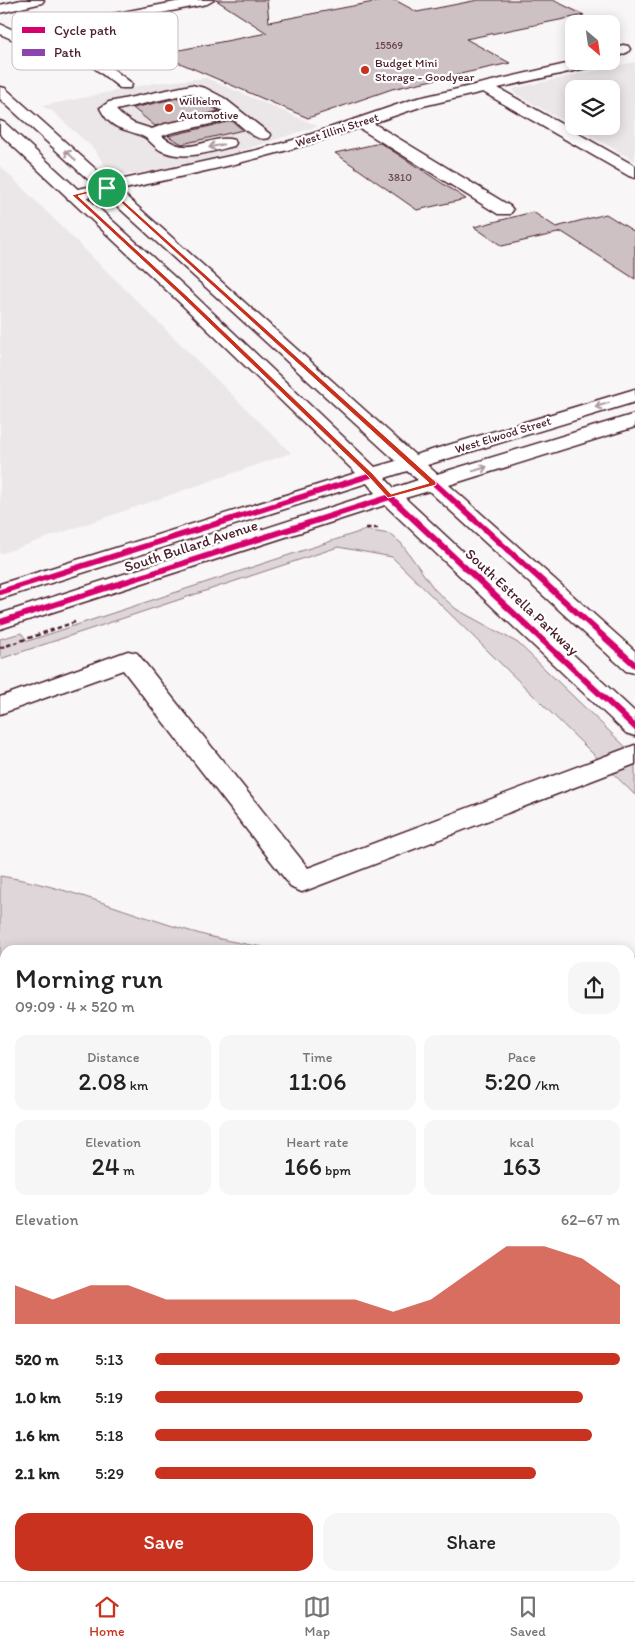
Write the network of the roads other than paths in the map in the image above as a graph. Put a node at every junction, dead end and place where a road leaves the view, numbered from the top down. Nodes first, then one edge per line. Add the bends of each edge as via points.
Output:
1 (37, 0) edge
2 (207, 0) edge
3 (0, 9) edge
4 (146, 12) edge
5 (0, 28) edge
6 (12, 35) edge
7 (565, 69) edge
8 (106, 70) edge
9 (125, 85) dead end
10 (485, 87) junction
11 (0, 91) edge
12 (235, 114) junction
13 (361, 122) junction
14 (0, 126) edge
15 (154, 134) junction
16 (635, 173) edge
17 (107, 188) junction
18 (74, 195) junction
19 (504, 210) dead end
20 (635, 395) edge
21 (635, 420) edge
22 (411, 463) junction
23 (370, 475) junction
24 (434, 483) junction
25 (390, 497) junction
26 (0, 592) edge
27 (0, 622) edge
28 (635, 665) edge
29 (0, 706) edge
30 (635, 726) edge
31 (635, 754) edge

1 - 3 main road
2 - 4 main road
5 - 6 main road
7 - 10 main road, West Illini Street
8 - 9 main road
10 - 13 main road, West Illini Street via 419,102
10 - 16 main road
17 -> 11 main road, South Estrella Parkway
12 - 15 main road
12 -> 15 main road via 263,135 184,150 170,149 153,137
12 - 15 main road via 216,98 191,89 108,108 127,126
13 - 17 main road, West Illini Street via 260,154
13 - 19 main road
14 - 18 main road, South Estrella Parkway
17 - 18 main road, West Illini Street
17 - 22 main road, South Estrella Parkway
18 - 23 main road, South Estrella Parkway
20 -> 22 main road, West Elwood Street
24 -> 21 main road, West Elwood Street
22 - 23 main road, West Elwood Street
22 - 24 main road, South Estrella Parkway
23 - 25 main road, South Estrella Parkway
23 - 26 main road, South Bullard Avenue
24 - 25 main road, West Elwood Street
24 - 28 main road, South Estrella Parkway
25 - 27 main road, South Bullard Avenue
25 - 30 main road, South Estrella Parkway
29 - 31 main road via 128,659 302,881

